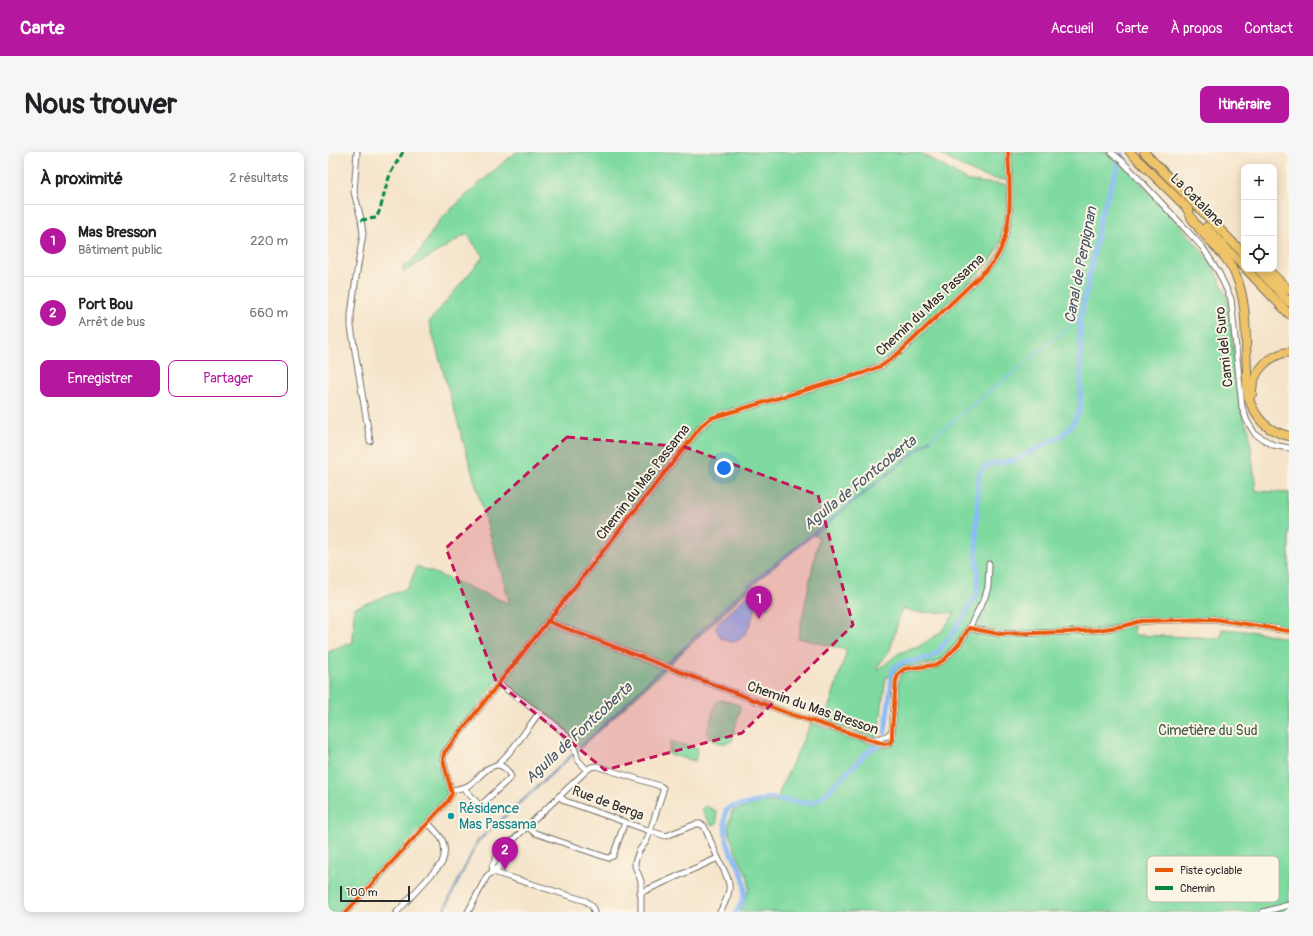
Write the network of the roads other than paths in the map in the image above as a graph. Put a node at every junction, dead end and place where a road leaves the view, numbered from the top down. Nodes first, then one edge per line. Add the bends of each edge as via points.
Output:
1 (357, 152) edge
2 (1008, 152) edge
3 (1112, 152) edge
4 (1130, 152) edge
5 (1144, 152) edge
6 (1186, 207) junction
7 (1226, 235) junction
8 (1241, 244) edge
9 (1241, 251) edge
10 (1241, 264) edge
11 (1249, 272) edge
12 (1261, 272) edge
13 (1270, 272) edge
14 (1289, 290) edge
15 (1289, 302) edge
16 (1289, 314) edge
17 (1289, 352) edge
18 (1253, 407) junction
19 (1289, 436) edge
20 (370, 441) dead end
21 (1289, 448) edge
22 (989, 564) dead end
23 (547, 621) junction
24 (969, 628) junction
25 (1289, 631) edge
26 (499, 684) junction
27 (539, 713) junction
28 (497, 765) junction
29 (587, 770) junction
30 (464, 788) junction
31 (451, 790) junction
32 (559, 796) junction
33 (624, 822) junction
34 (428, 823) junction
35 (528, 826) junction
36 (650, 831) junction
37 (718, 858) junction
38 (493, 872) junction
39 (640, 893) junction
40 (1289, 905) edge
41 (346, 912) edge
42 (397, 912) edge
43 (468, 912) edge
44 (594, 912) edge
45 (641, 912) edge
46 (720, 912) edge
47 (1263, 912) edge

1 - 20 street via 354,192 363,234 351,327
2 - 23 street, Chemin du Mas Passama via 1009,217 1002,246 984,272 883,365 711,418 703,424
3 - 21 street, Cami del Suro via 1182,224 1203,248 1219,273 1230,299 1242,407 1247,422 1255,434 1273,445
4 - 6 highway, La Catalane
5 - 7 highway, La Catalane
6 - 10 highway, La Catalane
6 - 18 highway via 1194,223 1230,264 1240,288 1245,322 1248,394
7 - 8 highway
7 - 9 highway, La Catalane
11 - 16 highway, La Catalane
12 - 15 highway
13 - 14 highway
17 - 18 highway via 1268,360 1260,368 1252,390
18 - 19 highway via 1258,418 1270,430
22 - 24 street via 985,597
23 - 24 street, Chemin du Mas Bresson via 790,714 884,744 890,743 892,739 896,680 899,673 904,669 935,665 944,660
23 - 26 street, Chemin du Mas Passama
24 - 25 street via 1000,634 1068,632 1098,630 1141,621 1214,619
26 - 27 street
26 - 31 street, Chemin du Mas Passama via 444,753 443,760
27 - 28 street
27 - 29 street via 572,741 578,760
28 - 30 street via 488,768 473,784
28 - 30 street via 506,769 511,777 480,806
29 - 32 street
29 - 36 street via 596,766 663,788
30 - 31 street
31 - 34 street via 452,794 448,801
32 - 33 street, Rue de Berga via 565,801
32 - 35 street
33 - 35 street via 613,856 608,858 535,832
33 - 36 street, Rue de Berga
34 - 41 street
34 - 42 street via 443,840 444,859
35 - 38 street via 512,841 503,845 492,866
36 - 37 street, Rue de Berga via 666,836 700,824 704,826
36 - 39 street via 635,862
37 - 39 street
37 - 46 street via 728,875 729,883 726,900
38 - 43 street via 488,876
38 - 44 street via 586,901
39 - 45 street
40 - 47 street

